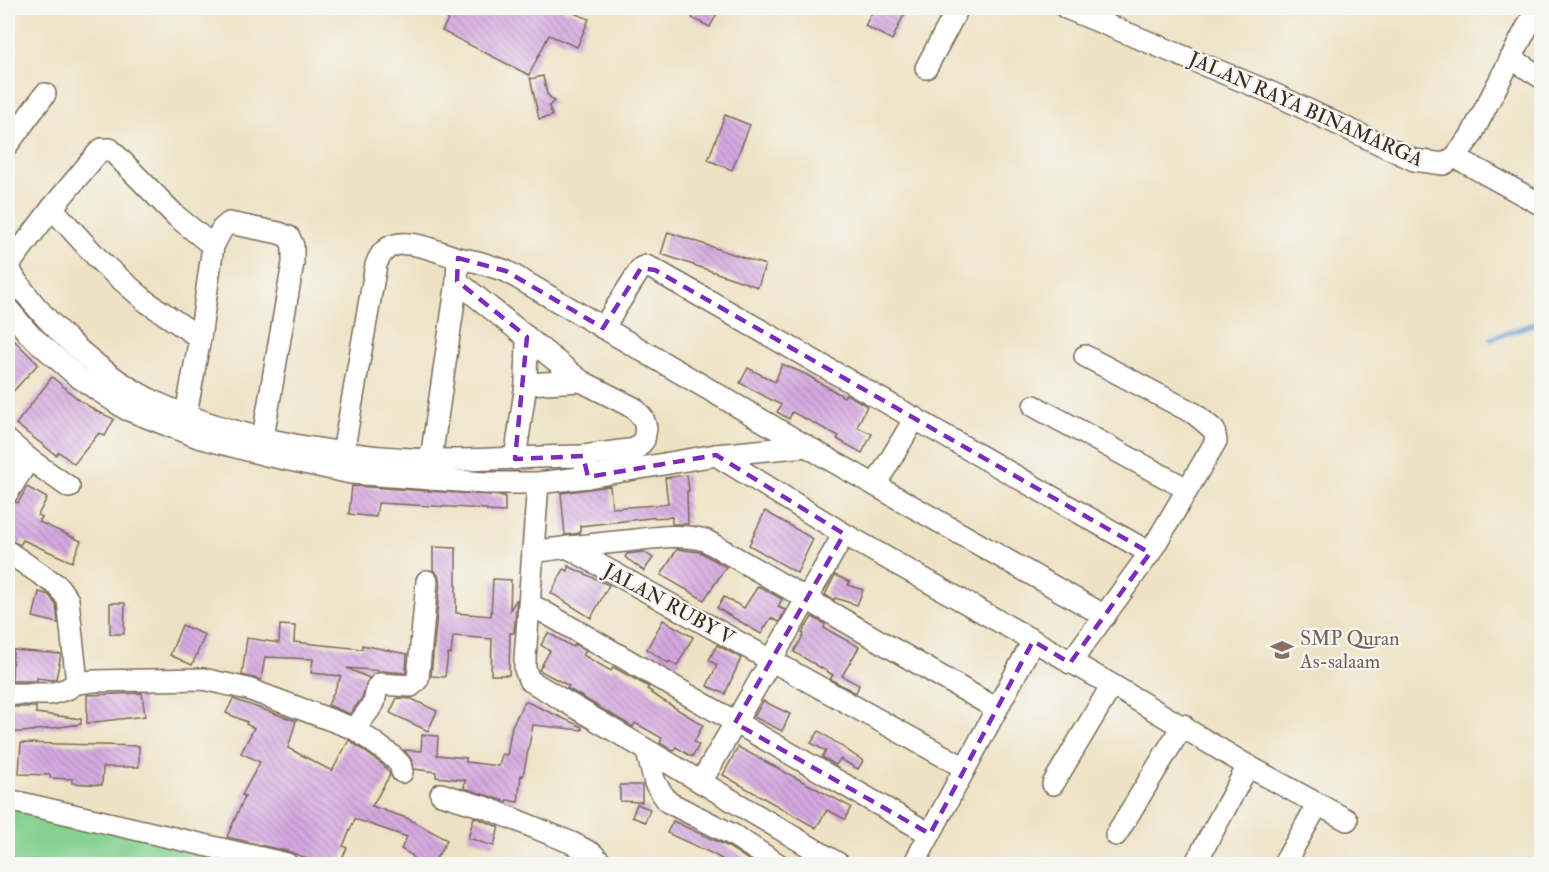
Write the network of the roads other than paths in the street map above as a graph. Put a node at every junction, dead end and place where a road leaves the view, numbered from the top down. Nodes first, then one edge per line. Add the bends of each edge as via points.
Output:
1 (958, 8) edge
2 (1066, 8) edge
3 (1537, 8) edge
4 (1511, 58) junction
5 (926, 68) dead end
6 (1542, 78) edge
7 (45, 93) dead end
8 (8, 144) edge
9 (1455, 157) junction
10 (1542, 205) edge
11 (52, 208) junction
12 (213, 246) junction
13 (458, 258) junction
14 (8, 266) edge
15 (457, 281) junction
16 (8, 309) edge
17 (603, 328) junction
18 (527, 337) junction
19 (200, 338) junction
20 (1085, 356) dead end
21 (581, 381) junction
22 (526, 384) junction
23 (1034, 406) dead end
24 (186, 414) junction
25 (915, 418) junction
26 (263, 437) junction
27 (8, 441) edge
28 (806, 446) junction
29 (343, 453) junction
30 (717, 455) junction
31 (583, 456) junction
32 (29, 459) junction
33 (430, 459) junction
34 (515, 459) junction
35 (588, 477) junction
36 (538, 483) junction
37 (876, 484) junction
38 (69, 486) dead end
39 (1187, 489) junction
40 (8, 492) edge
41 (844, 534) junction
42 (567, 547) junction
43 (8, 552) edge
44 (533, 552) junction
45 (1150, 553) junction
46 (427, 581) dead end
47 (807, 598) junction
48 (530, 604) junction
49 (1105, 616) junction
50 (1033, 641) junction
51 (771, 660) junction
52 (1070, 663) junction
53 (77, 682) junction
54 (1112, 685) junction
55 (8, 694) edge
56 (997, 709) junction
57 (735, 723) junction
58 (1183, 725) junction
59 (355, 729) junction
60 (647, 752) junction
61 (1248, 766) junction
62 (965, 768) junction
63 (402, 772) dead end
64 (701, 782) junction
65 (1053, 784) dead end
66 (441, 794) dead end
67 (8, 800) edge
68 (1318, 804) junction
69 (1347, 820) dead end
70 (930, 834) junction
71 (1116, 835) dead end
72 (288, 864) edge
73 (602, 864) edge
74 (778, 864) edge
75 (839, 864) edge
76 (914, 864) edge
77 (1195, 864) edge
78 (1284, 864) edge

1 - 5 street
2 - 9 street, JALAN RAYA BINAMARGA via 1272,93 1414,160 1444,164
3 - 4 street, JALAN RAYA BINAMARGA
4 - 6 street
4 - 9 street, JALAN RAYA BINAMARGA via 1471,136
7 - 8 street
9 - 10 street
11 - 12 street via 97,154 102,149 111,149 176,216
11 - 14 street
11 - 19 street via 102,263 147,302
12 - 19 street
12 - 26 street via 229,223 279,233 289,237 292,246 293,262
13 - 15 street
13 - 17 street via 506,272
13 - 29 street via 403,243 392,244 379,256
14 - 24 street via 18,284 61,333 114,378 154,402
15 - 18 street
15 - 33 street
16 - 36 street via 29,334 100,393 126,409 198,437 351,473
17 - 25 street via 641,267 646,266
17 - 28 street
18 - 21 street
18 - 22 street
19 - 24 street
20 - 39 street via 1195,414 1214,430 1216,441
21 - 22 street
21 - 31 street via 634,408 646,428 644,440 636,449
22 - 34 street
23 - 39 street
24 - 26 street
25 - 37 street
25 - 45 street
26 - 29 street
27 - 32 street
28 - 30 street
28 - 37 street
29 - 33 street
30 - 35 street
30 - 41 street
31 - 34 street
31 - 35 street
32 - 38 street
32 - 40 street
33 - 34 street
35 - 36 street
36 - 44 street
37 - 49 street
39 - 45 street
41 - 47 street
41 - 50 street
42 - 44 street
42 - 47 street via 688,536 705,540
42 - 51 street, JALAN RUBY V
43 - 53 street via 58,586 68,600
44 - 48 street
45 - 49 street
46 - 59 street via 418,679 411,686 380,684 374,703
47 - 51 street
47 - 56 street
48 - 57 street
48 - 60 street via 525,659 528,680
49 - 52 street
50 - 52 street
50 - 56 street
51 - 57 street
51 - 62 street, JALAN RUBY V
52 - 54 street
53 - 55 street via 50,694
53 - 59 street via 203,679 248,689
54 - 58 street
54 - 65 street
56 - 62 street
57 - 64 street
57 - 70 street
58 - 61 street
58 - 71 street
59 - 63 street via 391,755
60 - 64 street
60 - 74 street via 655,783 668,802 733,835
61 - 68 street
61 - 77 street
62 - 70 street
64 - 75 street
66 - 73 street via 487,808 572,843 593,854
67 - 72 street
68 - 69 street
68 - 78 street
70 - 76 street

